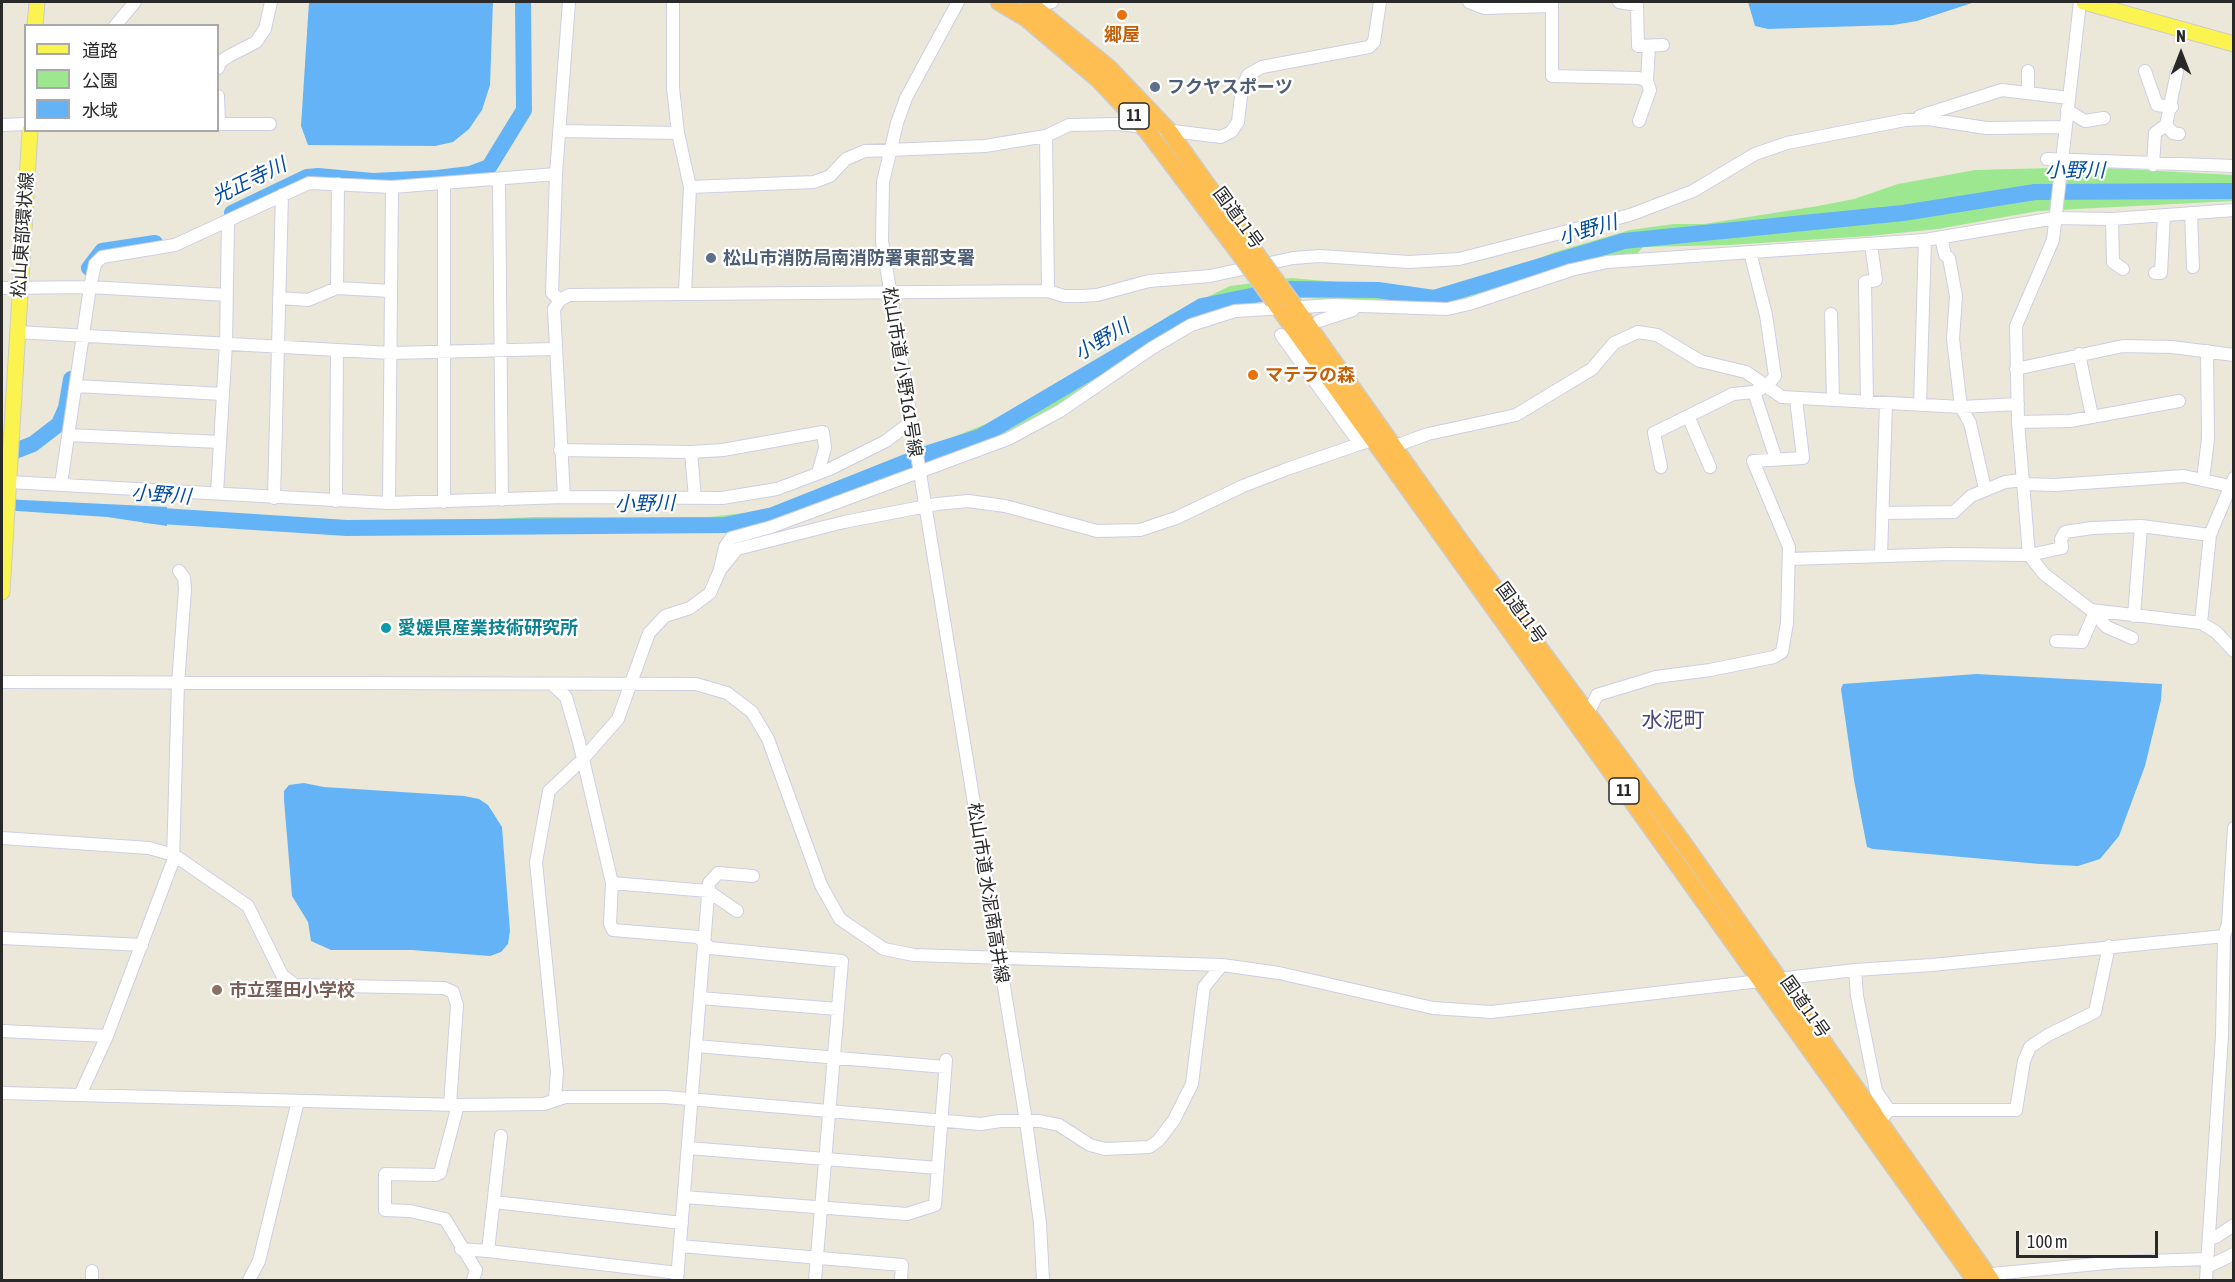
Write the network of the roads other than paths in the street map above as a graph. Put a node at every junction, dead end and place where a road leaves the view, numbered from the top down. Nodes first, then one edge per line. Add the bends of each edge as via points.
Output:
1 (37, 2) edge
2 (135, 2) edge
3 (271, 2) edge
4 (569, 2) edge
5 (673, 2) edge
6 (958, 2) edge
7 (999, 2) edge
8 (1052, 2) edge
9 (1380, 2) edge
10 (1469, 2) edge
11 (1619, 2) edge
12 (2082, 2) edge
13 (1552, 4) edge
14 (2128, 8) edge
15 (1030, 9) edge
16 (35, 24) edge
17 (117, 24) edge
18 (2234, 44) edge
19 (1663, 45) dead end
20 (1648, 46) junction
21 (219, 65) edge
22 (2028, 71) dead end
23 (2145, 71) dead end
24 (2177, 72) dead end
25 (1647, 81) junction
26 (2028, 92) junction
27 (2068, 104) junction
28 (2172, 107) junction
29 (2103, 118) dead end
30 (1905, 120) junction
31 (1639, 121) dead end
32 (24, 124) edge
33 (219, 124) edge
34 (270, 124) dead end
35 (2, 125) edge
36 (2166, 125) junction
37 (1143, 127) junction
38 (2065, 127) junction
39 (1168, 130) junction
40 (560, 131) junction
41 (30, 132) edge
42 (678, 133) junction
43 (2179, 134) dead end
44 (1046, 136) junction
45 (889, 150) junction
46 (2047, 159) dead end
47 (2061, 162) junction
48 (2153, 165) junction
49 (2234, 166) edge
50 (556, 174) junction
51 (499, 180) junction
52 (338, 184) junction
53 (444, 184) junction
54 (392, 187) junction
55 (690, 187) junction
56 (282, 195) junction
57 (2234, 210) edge
58 (2191, 213) junction
59 (2055, 216) junction
60 (2164, 216) junction
61 (2112, 219) junction
62 (228, 222) junction
63 (1941, 237) junction
64 (1924, 240) junction
65 (1871, 246) junction
66 (1750, 252) junction
67 (1250, 256) junction
68 (2193, 267) dead end
69 (2123, 268) dead end
70 (2155, 273) dead end
71 (90, 287) junction
72 (2, 288) edge
73 (337, 288) junction
74 (18, 290) junction
75 (391, 291) junction
76 (1048, 291) junction
77 (685, 292) junction
78 (889, 294) junction
79 (227, 295) junction
80 (279, 298) junction
81 (560, 300) junction
82 (1284, 304) junction
83 (1361, 305) junction
84 (1831, 314) dead end
85 (1319, 321) dead end
86 (17, 332) junction
87 (83, 335) junction
88 (1281, 335) dead end
89 (226, 344) junction
90 (278, 347) junction
91 (554, 349) junction
92 (337, 350) junction
93 (499, 350) junction
94 (444, 351) junction
95 (2207, 351) junction
96 (391, 353) junction
97 (2079, 354) junction
98 (2234, 355) edge
99 (2016, 369) junction
100 (76, 386) junction
101 (1767, 386) junction
102 (1754, 392) junction
103 (223, 394) junction
104 (1796, 399) junction
105 (1833, 400) junction
106 (2179, 401) dead end
107 (1867, 402) junction
108 (1886, 404) junction
109 (2018, 404) junction
110 (1920, 405) junction
111 (1962, 407) junction
112 (1689, 416) junction
113 (2092, 416) junction
114 (911, 422) junction
115 (2018, 422) junction
116 (68, 435) junction
117 (220, 442) junction
118 (1367, 442) junction
119 (1395, 446) junction
120 (8, 449) edge
121 (560, 450) junction
122 (691, 452) junction
123 (1776, 459) junction
124 (1661, 467) dead end
125 (1710, 467) dead end
126 (918, 470) junction
127 (818, 473) junction
128 (2203, 479) junction
129 (2023, 482) junction
130 (2232, 482) edge
131 (61, 484) junction
132 (9, 486) junction
133 (1985, 489) junction
134 (217, 493) junction
135 (564, 497) junction
136 (274, 498) junction
137 (695, 498) junction
138 (502, 500) junction
139 (336, 501) junction
140 (444, 502) junction
141 (389, 503) junction
142 (924, 507) junction
143 (1882, 513) junction
144 (5, 516) edge
145 (2141, 526) junction
146 (2210, 535) junction
147 (2029, 555) junction
148 (1881, 556) junction
149 (1789, 559) junction
150 (720, 570) junction
151 (179, 571) dead end
152 (2, 591) edge
153 (2097, 612) junction
154 (2134, 616) junction
155 (2201, 623) junction
156 (2132, 638) dead end
157 (2056, 641) dead end
158 (2234, 651) edge
159 (2, 682) edge
160 (178, 684) junction
161 (630, 684) junction
162 (553, 686) junction
163 (1584, 722) junction
164 (582, 760) junction
165 (2234, 828) edge
166 (2233, 837) edge
167 (2, 838) edge
168 (174, 855) junction
169 (753, 876) dead end
170 (612, 883) junction
171 (708, 891) junction
172 (737, 911) dead end
173 (2229, 928) edge
174 (2, 938) edge
175 (705, 944) junction
176 (142, 945) junction
177 (2109, 946) junction
178 (998, 959) junction
179 (1222, 965) junction
180 (1855, 970) junction
181 (1769, 979) junction
182 (700, 998) junction
183 (838, 1009) junction
184 (2, 1031) edge
185 (106, 1036) junction
186 (2228, 1037) edge
187 (696, 1046) junction
188 (834, 1058) junction
189 (2, 1093) edge
190 (80, 1095) junction
191 (555, 1099) junction
192 (692, 1100) junction
193 (298, 1101) junction
194 (454, 1105) junction
195 (830, 1110) junction
196 (942, 1120) junction
197 (1026, 1120) junction
198 (1879, 1122) junction
199 (501, 1136) dead end
200 (688, 1148) junction
201 (826, 1160) junction
202 (938, 1168) junction
203 (684, 1197) junction
204 (494, 1202) junction
205 (822, 1208) junction
206 (682, 1223) junction
207 (2234, 1225) edge
208 (2209, 1238) junction
209 (680, 1245) junction
210 (461, 1249) junction
211 (488, 1251) junction
212 (2234, 1254) edge
213 (817, 1257) junction
214 (2207, 1263) junction
215 (678, 1277) edge
216 (1981, 1278) edge
217 (249, 1281) edge
218 (473, 1281) edge
219 (815, 1281) edge
220 (901, 1281) edge
221 (1043, 1281) edge
222 (2206, 1281) edge

1 - 16 main road
2 - 17 street
3 - 21 street via 265,29 256,42
4 - 40 street
5 - 42 street via 673,88
6 - 45 street, 松山市道 小野161号線 via 906,98
7 - 15 highway, 国道11号 / 11
8 - 15 street
9 - 39 street via 1370,47 1262,68 1248,75 1242,87 1238,122 1231,132 1221,137
10 - 13 street via 1484,8
11 - 20 street via 1637,5 1638,46
12 - 14 main road
12 - 27 street
13 - 25 street via 1552,76
14 - 18 main road
15 - 37 highway, 国道11号 / 11
15 - 39 highway, 国道11号 / 11 via 1109,68
19 - 20 street
20 - 25 street
22 - 26 street
23 - 28 street via 2157,105
24 - 28 street
25 - 31 street via 1650,90
26 - 27 street
26 - 30 street via 2002,90
27 - 29 street via 2085,121
27 - 38 street
28 - 36 street
30 - 38 street via 1928,119 1986,128
30 - 76 street via 1769,148 1693,191 1630,215 1459,259 1409,262 1293,258 1210,276 1149,281 1097,295 1064,296
32 - 35 street
33 - 34 street
36 - 43 street via 2173,134
36 - 48 street via 2155,133
37 - 39 street
37 - 44 street via 1069,125
37 - 67 highway, 国道11号 / 11
38 - 47 street
39 - 67 highway, 国道11号 / 11
40 - 42 street
40 - 50 street
41 - 74 main road, 松山東部環状線
42 - 55 street
44 - 45 street via 985,146
44 - 76 street
45 - 55 street via 865,151 846,159 830,176 814,182
45 - 78 street, 松山市道 小野161号線 via 881,213
46 - 47 street
47 - 48 street
47 - 59 street
48 - 49 street
50 - 51 street
50 - 81 street via 552,293
51 - 53 street
51 - 93 street
52 - 54 street
52 - 56 street via 309,183
52 - 73 street
53 - 54 street
53 - 94 street
54 - 75 street
55 - 77 street
56 - 62 street
56 - 80 street
57 - 58 street
58 - 60 street
58 - 68 street
59 - 61 street
59 - 63 street
59 - 99 street via 2051,247 2016,326
60 - 61 street
60 - 70 street via 2161,273
61 - 69 street via 2113,262
62 - 71 street via 175,244 102,257 94,264
62 - 79 street
63 - 64 street
63 - 111 street via 1956,296 1953,339
64 - 65 street
64 - 110 street
65 - 66 street
65 - 107 street via 1876,280 1865,282
66 - 83 street via 1587,266 1447,309
66 - 101 street via 1766,315 1775,376
67 - 82 highway, 国道11号 / 11, bridge
71 - 74 street
71 - 79 street
71 - 87 street
72 - 74 street
73 - 75 street
73 - 80 street via 308,300
74 - 86 main road, 松山東部環状線
75 - 96 street
76 - 78 street
77 - 78 street
77 - 81 street via 568,295
78 - 114 street, 松山市道 小野161号線
79 - 89 street
80 - 90 street
81 - 91 street via 554,309
82 - 83 street
82 - 118 highway, 国道11号 / 11
82 - 119 highway, 国道11号 / 11
82 - 126 street via 1235,311 1191,326 1060,411 1008,439
83 - 85 street
84 - 105 street
86 - 87 street
86 - 120 main road, 松山東部環状線
87 - 89 street
87 - 100 street
88 - 118 street
89 - 90 street
89 - 103 street
90 - 92 street
90 - 136 street
91 - 93 street
91 - 121 street
92 - 96 street
92 - 139 street
93 - 94 street
93 - 138 street
94 - 96 street
94 - 140 street
95 - 97 street via 2145,345
95 - 98 street
95 - 128 street via 2208,439
96 - 141 street
97 - 99 street
97 - 113 street
99 - 109 street
100 - 103 street
100 - 116 street
101 - 102 street
101 - 104 street via 1782,397
101 - 119 street via 1746,372 1700,361 1657,335 1638,332 1614,343 1592,369 1516,415 1428,434
102 - 112 street via 1733,394
102 - 123 street
103 - 117 street
104 - 105 street
104 - 123 street via 1803,458
105 - 107 street
106 - 113 street
107 - 108 street
108 - 110 street
108 - 143 street
109 - 111 street
109 - 115 street
110 - 111 street
111 - 133 street via 1976,444
112 - 124 street via 1654,433
112 - 125 street
113 - 115 street via 2070,421
114 - 126 street, 松山市道 小野161号線
114 - 127 street via 859,457
115 - 129 street
116 - 117 street
116 - 131 street
117 - 134 street
118 - 119 street
118 - 142 street via 1265,478 1176,519 1140,530 1097,531 1005,506 968,501
118 - 163 highway, 国道11号 / 11
119 - 163 highway, 国道11号 / 11
120 - 132 main road, 松山東部環状線
121 - 122 street
121 - 135 street
122 - 127 street via 823,432 825,448
122 - 137 street
123 - 149 street via 1753,461 1789,547
126 - 142 street, 松山市道 小野161号線
126 - 150 street via 771,527 731,538
127 - 137 street via 777,489
128 - 129 street via 2184,476 2055,485
128 - 130 street
129 - 133 street via 2005,482
129 - 147 street
130 - 146 street
131 - 132 street
131 - 134 street
132 - 144 main road, 松山東部環状線
133 - 143 street via 1954,512
134 - 136 street
135 - 137 street
135 - 138 street
136 - 139 street
138 - 140 street
139 - 141 street
140 - 141 street
142 - 150 street via 747,545 737,549
142 - 178 street, 松山市道 水泥南高井線
143 - 148 street
144 - 152 main road, 松山東部環状線
145 - 146 street
145 - 147 street via 2065,532 2062,548
145 - 154 street
146 - 155 street
147 - 148 street
147 - 153 street via 2044,574
148 - 149 street
149 - 163 street via 1787,623 1779,656 1656,677 1598,695
150 - 161 street via 710,593 699,603 665,616 649,633
151 - 160 street via 185,589
153 - 154 street
153 - 156 street via 2107,627
153 - 157 street via 2082,642
154 - 155 street
155 - 158 street
159 - 160 street
160 - 162 street
160 - 168 street
161 - 162 street
161 - 164 street via 618,719
161 - 178 street via 696,684 727,693 752,712 768,740 822,885 840,920 884,948 914,955
162 - 164 street via 566,697
163 - 181 highway, 国道11号 / 11 via 1681,840
164 - 170 street
164 - 191 street via 549,791 536,862 557,1072
165 - 166 street
166 - 173 street
167 - 168 street via 149,848
168 - 176 street
168 - 194 street via 248,906 288,982 444,988 453,992 457,1005
169 - 171 street via 718,873 709,883
170 - 171 street
170 - 175 street via 610,924 614,930 698,938
171 - 172 street
171 - 175 street
173 - 177 street
173 - 186 street
174 - 176 street
175 - 182 street
175 - 183 street via 710,948 842,961
176 - 185 street
177 - 180 street
177 - 198 street via 2095,1012 2030,1047 2016,1110
178 - 179 street
178 - 197 street, 松山市道 水泥南高井線
179 - 181 street via 1279,973 1433,1008 1491,1012
179 - 197 street via 1204,987 1192,1084 1158,1141 1149,1147 1105,1149 1090,1145 1059,1125
180 - 181 street
180 - 198 street
181 - 198 highway, 国道11号 / 11
182 - 183 street
182 - 187 street
183 - 188 street
184 - 185 street
185 - 190 street
186 - 208 street
187 - 188 street
187 - 192 street
188 - 195 street
188 - 196 street via 945,1064
189 - 190 street
190 - 193 street
191 - 192 street
191 - 194 street via 544,1104
192 - 195 street
192 - 200 street
193 - 194 street
193 - 217 street via 259,1260
194 - 210 street via 440,1173 385,1174 385,1210 445,1219
195 - 196 street
195 - 201 street
196 - 197 street via 981,1124
196 - 202 street
197 - 221 street, 松山市道 水泥南高井線 via 1040,1223
198 - 216 highway, 国道11号 / 11
199 - 204 street
200 - 201 street
200 - 203 street
201 - 202 street
201 - 205 street
202 - 205 street via 935,1205 907,1214
203 - 205 street
203 - 206 street
204 - 206 street
204 - 211 street
205 - 213 street
206 - 209 street
207 - 208 street
208 - 214 street
209 - 213 street
209 - 215 street
210 - 211 street
210 - 218 street via 476,1270
211 - 215 street
212 - 214 street
213 - 219 street
213 - 220 street via 902,1265
214 - 216 street via 2117,1262
214 - 222 street

